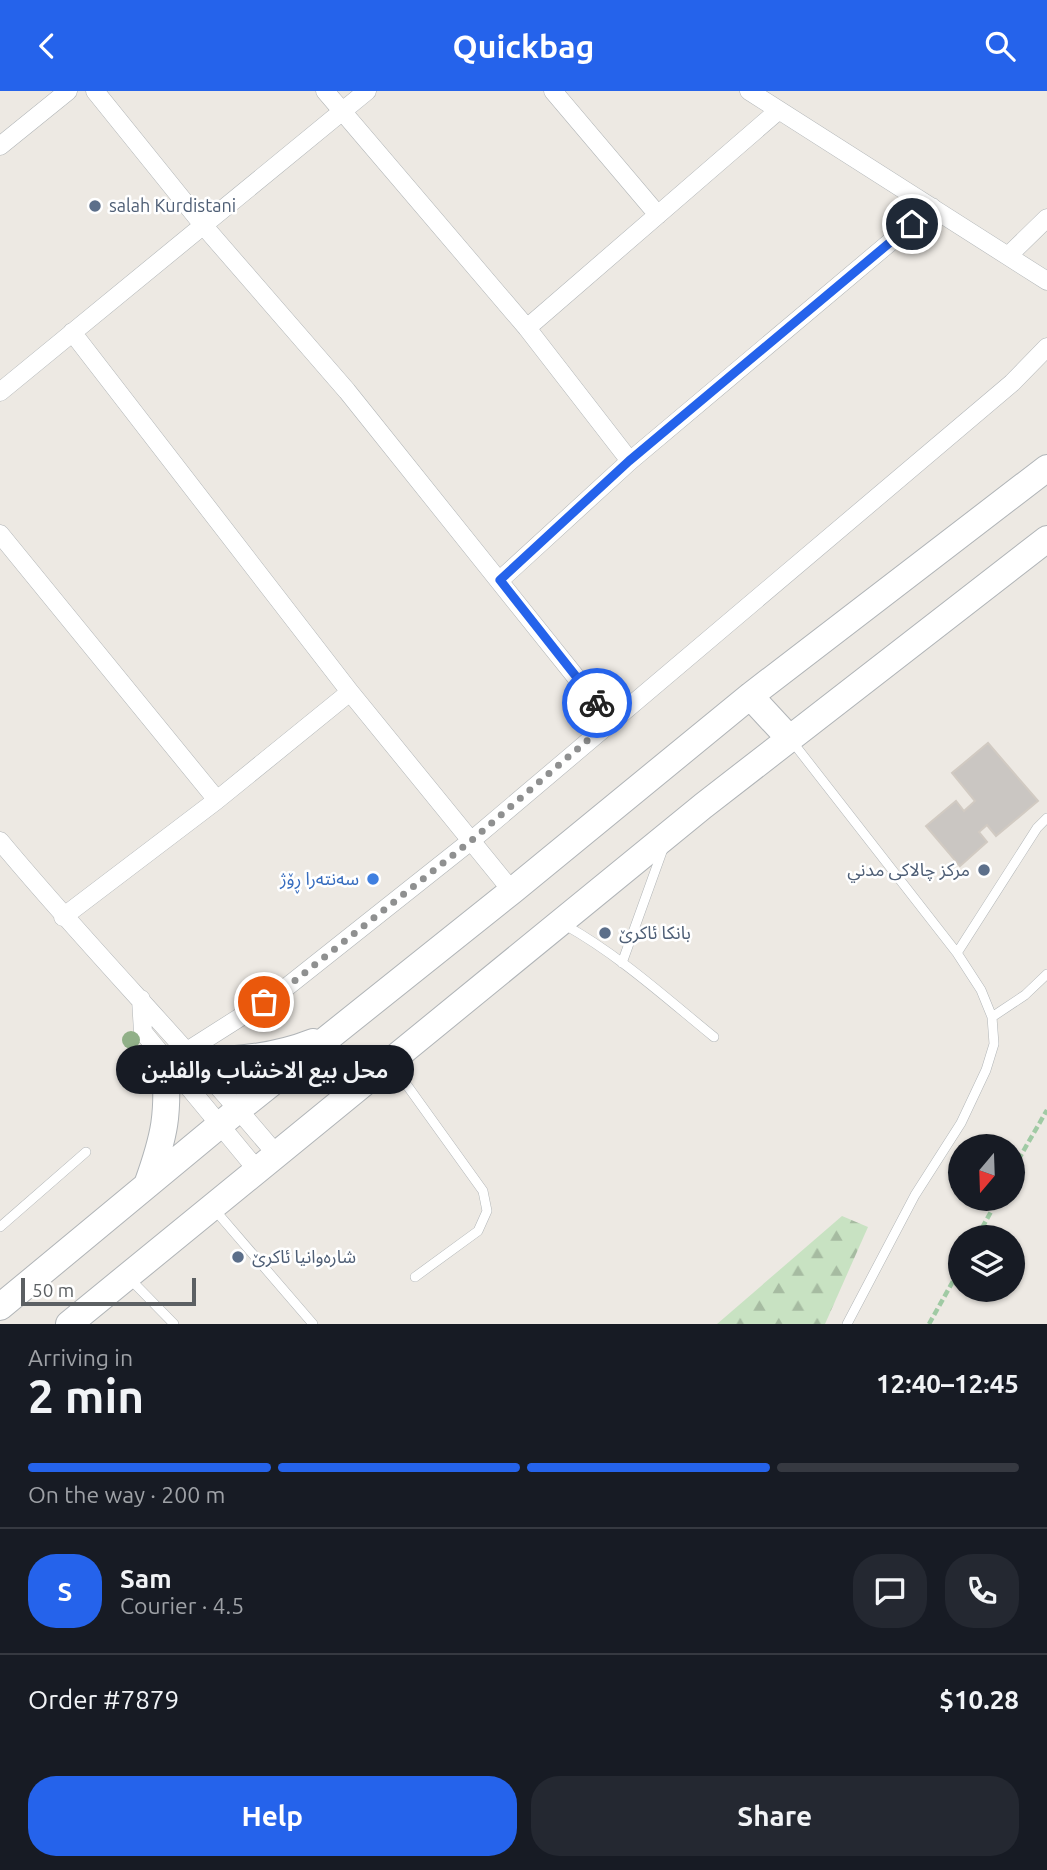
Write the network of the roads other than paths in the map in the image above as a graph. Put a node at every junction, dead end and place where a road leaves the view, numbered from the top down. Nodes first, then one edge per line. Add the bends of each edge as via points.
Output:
1 (68, 91) edge
2 (95, 91) edge
3 (324, 91) edge
4 (367, 91) edge
5 (553, 91) edge
6 (757, 93) edge
7 (779, 110) junction
8 (342, 112) junction
9 (0, 146) edge
10 (932, 207) junction
11 (658, 215) junction
12 (1047, 218) edge
13 (203, 225) junction
14 (1009, 255) junction
15 (1047, 281) edge
16 (527, 328) junction
17 (72, 332) junction
18 (1047, 347) edge
19 (0, 393) edge
20 (629, 461) junction
21 (1047, 468) edge
22 (0, 534) edge
23 (1047, 539) edge
24 (500, 580) junction
25 (350, 692) junction
26 (750, 696) junction
27 (611, 720) junction
28 (789, 738) junction
29 (217, 800) junction
30 (1047, 818) edge
31 (668, 835) junction
32 (472, 840) junction
33 (0, 841) edge
34 (512, 891) junction
35 (63, 917) junction
36 (561, 922) junction
37 (957, 953) junction
38 (622, 963) junction
39 (1047, 974) edge
40 (141, 999) junction
41 (992, 1017) junction
42 (337, 1032) junction
43 (714, 1037) dead end
44 (183, 1057) junction
45 (390, 1061) junction
46 (229, 1118) junction
47 (86, 1152) dead end
48 (267, 1163) junction
49 (146, 1186) junction
50 (212, 1206) junction
51 (0, 1227) edge
52 (127, 1276) junction
53 (415, 1277) dead end
54 (0, 1307) edge
55 (69, 1324) edge
56 (174, 1324) edge
57 (313, 1324) edge
58 (847, 1324) edge

1 - 9 street
2 - 13 street
3 - 8 street
4 - 8 street
5 - 11 street
6 - 7 street
7 - 10 street
7 - 11 street
8 - 13 street
8 - 16 street
10 - 14 street
10 - 20 street
11 - 16 street
12 - 14 street
13 - 17 street
13 - 24 street via 347,391
14 - 15 street
16 - 20 street
17 - 19 street
17 - 25 street
18 - 27 street via 1012,383
20 - 24 street
21 - 26 main road
22 - 29 street
23 - 28 main road
24 - 27 street
25 - 29 street
25 - 32 street
26 - 28 main road
26 - 34 main road
27 - 32 street
28 - 31 main road
28 - 37 lane
29 - 35 street
30 - 37 lane
31 - 36 main road
31 - 38 lane
32 - 34 street
32 - 44 street via 283,990
33 - 35 street
34 - 42 main road
35 - 40 street
36 - 38 lane
36 - 45 main road
37 - 41 lane
38 - 43 lane
39 - 41 lane
40 - 44 street
40 - 44 street via 143,1032
41 - 58 lane via 994,1044 961,1123 915,1195
42 - 44 main road via 260,1058
42 - 46 main road
44 - 46 street
44 - 46 street
44 - 49 main road
45 - 48 main road
45 - 53 lane via 482,1191 487,1210 478,1231
46 - 48 street
46 - 48 street
46 - 49 main road
47 - 51 lane
48 - 50 main road
49 - 54 main road
50 - 52 main road
50 - 57 lane
52 - 55 main road
52 - 56 lane

